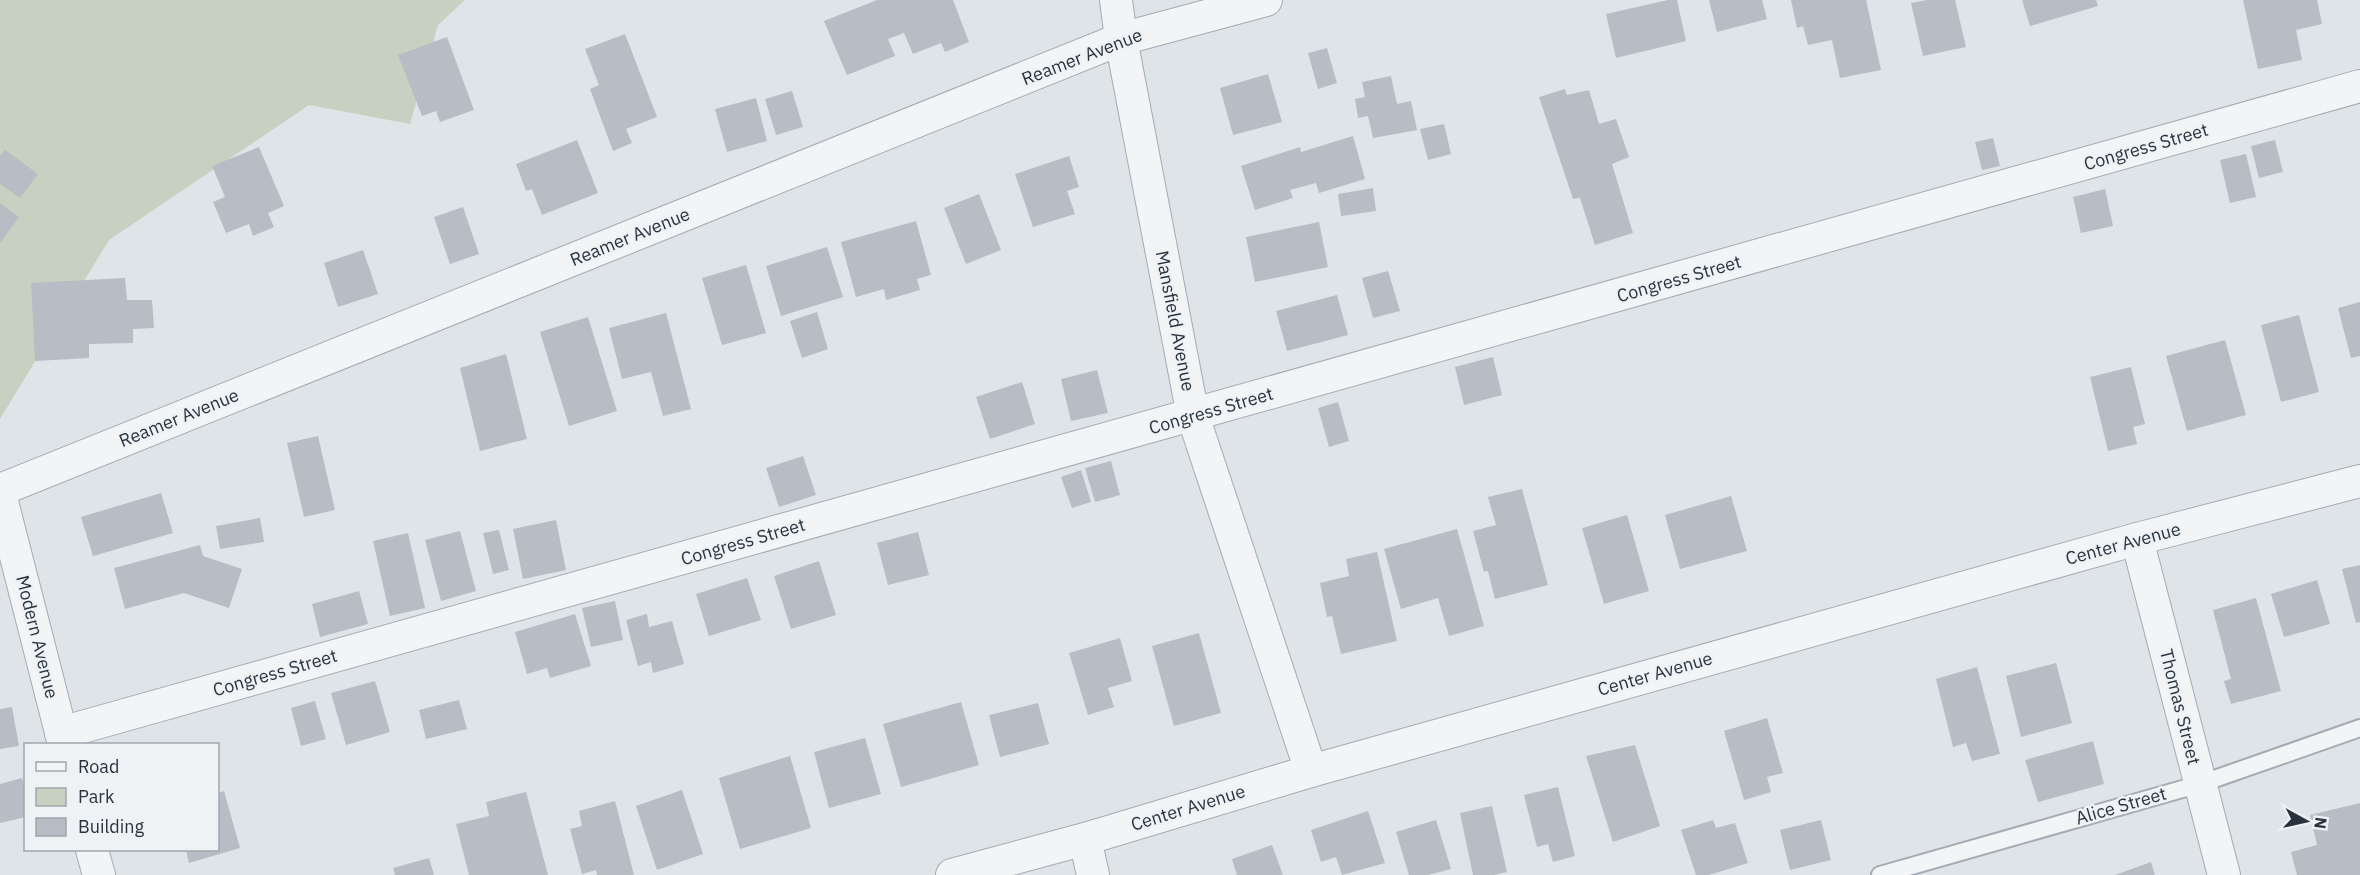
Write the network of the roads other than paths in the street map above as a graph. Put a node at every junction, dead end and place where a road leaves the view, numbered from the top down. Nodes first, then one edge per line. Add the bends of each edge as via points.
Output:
1 (1116, 0) edge
2 (1266, 0) edge
3 (1121, 39) junction
4 (2360, 86) edge
5 (1193, 416) junction
6 (2360, 481) edge
7 (0, 492) edge
8 (2137, 539) junction
9 (2360, 728) edge
10 (63, 739) edge
11 (1311, 771) junction
12 (2200, 784) junction
13 (1085, 839) junction
14 (93, 851) edge
15 (99, 875) edge
16 (952, 875) edge
17 (1093, 875) edge
18 (1880, 875) edge
19 (2224, 875) edge

1 - 3 street, Mansfield Avenue
2 - 3 street, Reamer Avenue
3 - 5 street, Mansfield Avenue
3 - 7 street, Reamer Avenue
4 - 5 street, Congress Street
5 - 10 street, Congress Street
5 - 11 street, Mansfield Avenue
6 - 8 street, Center Avenue
7 - 10 street, Modern Avenue
8 - 11 street, Center Avenue
8 - 12 street, Thomas Street
9 - 12 lane, Alice Street
11 - 13 street, Center Avenue
12 - 18 lane, Alice Street
12 - 19 street, Thomas Street
13 - 16 street, Center Avenue
13 - 17 street
14 - 15 street

